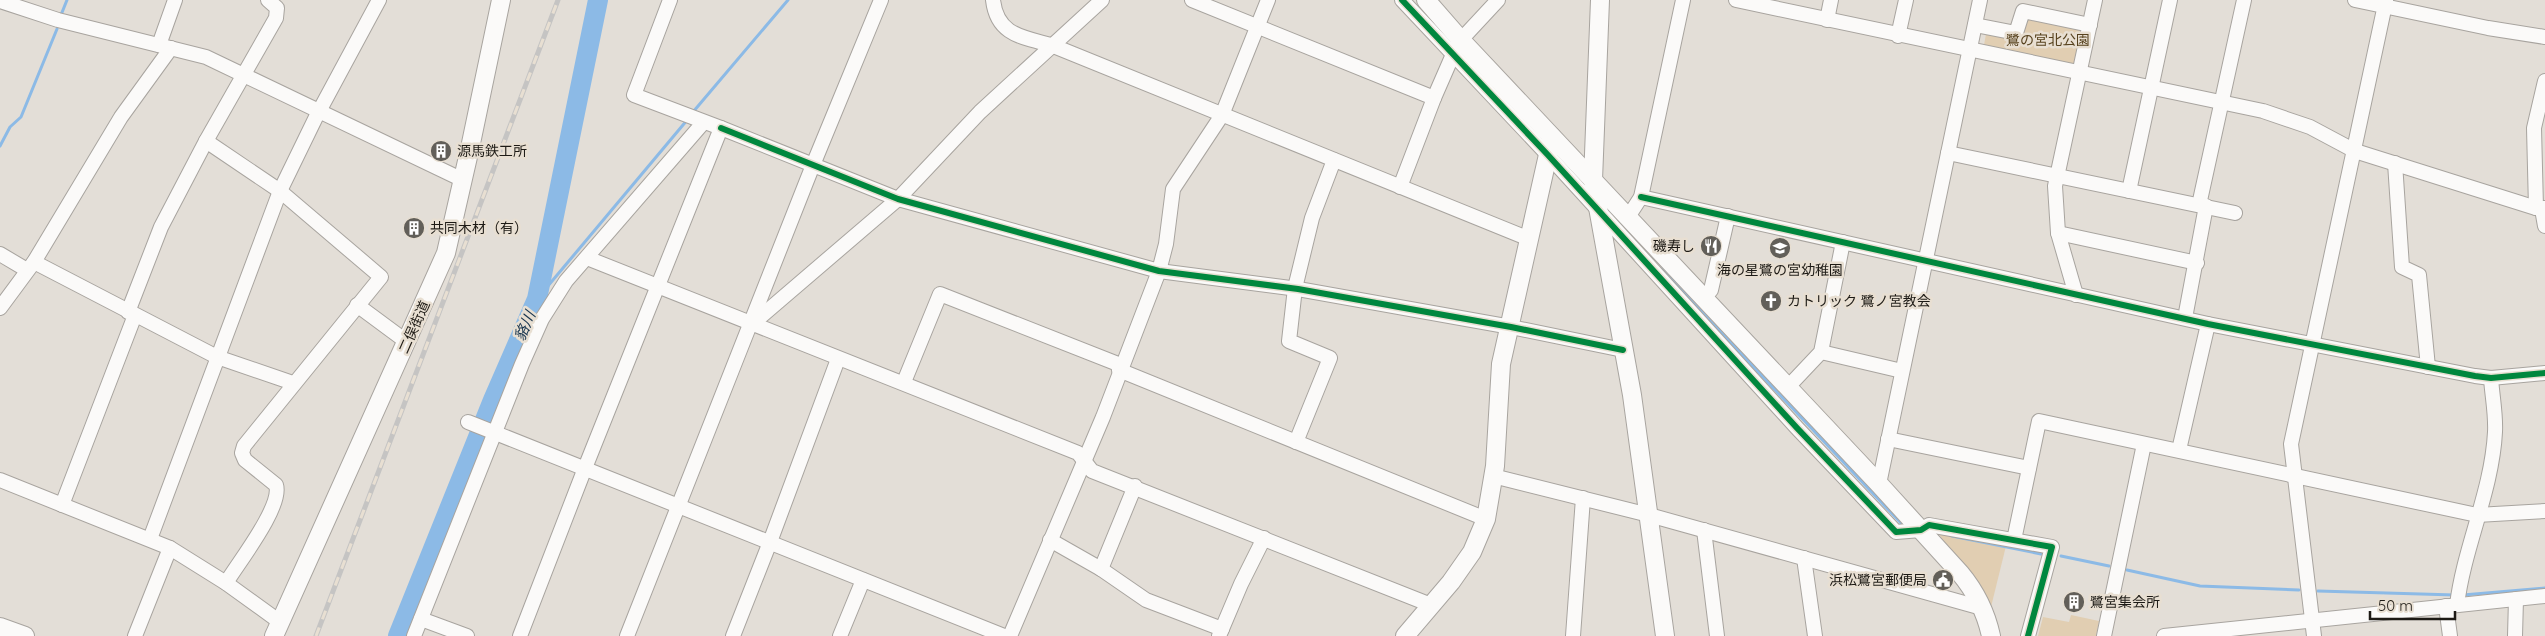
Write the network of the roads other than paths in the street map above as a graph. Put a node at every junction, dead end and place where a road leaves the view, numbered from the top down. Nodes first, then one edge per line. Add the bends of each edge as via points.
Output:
1 (175, 0) edge
2 (268, 0) edge
3 (379, 0) edge
4 (500, 0) edge
5 (670, 0) edge
6 (881, 0) edge
7 (993, 0) edge
8 (1102, 0) edge
9 (1192, 0) edge
10 (1268, 0) edge
11 (1402, 0) edge
12 (1426, 0) edge
13 (1498, 0) edge
14 (1600, 0) edge
15 (1683, 0) edge
16 (1736, 0) edge
17 (1831, 0) edge
18 (1906, 0) edge
19 (1980, 0) edge
20 (2095, 0) edge
21 (2170, 0) edge
22 (2244, 0) edge
23 (2355, 0) edge
24 (0, 1) edge
25 (1758, 2) edge
26 (2385, 3) edge
27 (1827, 20) junction
28 (1975, 25) junction
29 (2090, 25) junction
30 (1258, 26) junction
31 (1898, 36) junction
32 (2545, 37) edge
33 (1051, 45) junction
34 (165, 46) junction
35 (1455, 47) junction
36 (1970, 50) junction
37 (2080, 74) junction
38 (244, 75) junction
39 (2545, 81) edge
40 (2151, 90) junction
41 (1434, 98) junction
42 (2220, 104) junction
43 (320, 111) junction
44 (1222, 115) junction
45 (700, 121) junction
46 (722, 128) junction
47 (206, 140) junction
48 (1549, 146) junction
49 (2355, 151) junction
50 (1948, 153) junction
51 (1334, 160) junction
52 (2395, 163) junction
53 (813, 165) junction
54 (2058, 176) junction
55 (463, 180) junction
56 (1594, 184) junction
57 (1400, 187) junction
58 (280, 191) junction
59 (2129, 192) junction
60 (1641, 197) junction
61 (898, 199) junction
62 (2203, 206) junction
63 (2541, 208) edge
64 (1599, 210) junction
65 (2236, 213) dead end
66 (1728, 216) junction
67 (1628, 217) junction
68 (2545, 226) edge
69 (2058, 233) junction
70 (1528, 238) junction
71 (1843, 242) junction
72 (0, 254) edge
73 (587, 258) junction
74 (1926, 262) junction
75 (2196, 263) junction
76 (31, 266) junction
77 (1159, 271) junction
78 (659, 288) junction
79 (1295, 288) junction
80 (2076, 295) junction
81 (1703, 298) junction
82 (356, 306) junction
83 (0, 308) edge
84 (131, 313) junction
85 (2185, 318) junction
86 (2208, 324) junction
87 (751, 325) junction
88 (1511, 327) junction
89 (407, 342) junction
90 (2312, 343) junction
91 (1623, 350) junction
92 (1821, 352) junction
93 (217, 357) junction
94 (838, 359) junction
95 (2428, 367) junction
96 (1119, 370) junction
97 (1902, 371) junction
98 (2545, 374) edge
99 (2491, 378) junction
100 (904, 382) junction
101 (293, 383) junction
102 (1787, 388) junction
103 (468, 422) dead end
104 (495, 432) junction
105 (1888, 439) junction
106 (1296, 442) junction
107 (2144, 444) junction
108 (2179, 450) junction
109 (1082, 461) junction
110 (585, 468) junction
111 (2029, 468) junction
112 (1493, 476) junction
113 (2296, 476) junction
114 (0, 480) edge
115 (1879, 484) junction
116 (1135, 486) junction
117 (1583, 498) junction
118 (62, 505) junction
119 (679, 507) junction
120 (2545, 511) edge
121 (1649, 514) junction
122 (2477, 516) junction
123 (1486, 519) junction
124 (1920, 527) junction
125 (1704, 530) junction
126 (1264, 538) junction
127 (150, 539) junction
128 (1050, 540) junction
129 (2014, 540) junction
130 (770, 542) junction
131 (170, 548) junction
132 (1804, 558) junction
133 (1100, 569) junction
134 (863, 580) junction
135 (226, 582) junction
136 (2545, 596) edge
137 (2516, 599) junction
138 (2455, 600) junction
139 (1431, 604) junction
140 (1982, 608) junction
141 (421, 619) junction
142 (2313, 620) junction
143 (0, 627) edge
144 (277, 629) edge
145 (1220, 633) edge
146 (25, 636) edge
147 (135, 636) edge
148 (414, 636) edge
149 (467, 636) edge
150 (520, 636) edge
151 (627, 636) edge
152 (733, 636) edge
153 (840, 636) edge
154 (1004, 636) edge
155 (1010, 636) edge
156 (1405, 636) edge
157 (1573, 636) edge
158 (1665, 636) edge
159 (1717, 636) edge
160 (1815, 636) edge
161 (1991, 636) edge
162 (2028, 636) edge
163 (2104, 636) edge
164 (2164, 636) edge
165 (2314, 636) edge
166 (2450, 636) edge
167 (2515, 636) edge

1 - 34 street
2 - 38 street via 277,8 276,18
3 - 43 street
4 - 55 street, 二俣街道
5 - 45 street via 634,95
6 - 53 street
7 - 33 street via 998,22 1007,30
8 - 33 street
9 - 30 street
10 - 30 street
11 - 35 street
12 - 35 street
13 - 35 street
14 - 56 street
15 - 60 street
16 - 25 street
17 - 27 street
18 - 31 street
19 - 28 street
20 - 29 street
21 - 40 street
22 - 42 street
23 - 26 street
24 - 34 street via 58,20
25 - 27 street
26 - 32 street via 2488,28
26 - 49 street
27 - 31 street
28 - 29 street via 2016,34 2023,11
28 - 36 street
29 - 37 street
30 - 41 street
30 - 44 street
31 - 36 street
33 - 44 street
33 - 61 street via 980,112
34 - 38 street via 206,57
34 - 76 street
35 - 41 street
35 - 48 street
36 - 37 street
36 - 50 street
37 - 40 street
37 - 54 street
38 - 43 street
38 - 47 street
39 - 63 street via 2534,128
40 - 42 street
40 - 59 street
41 - 57 street
42 - 49 street via 2283,116
42 - 62 street
43 - 55 street
43 - 58 street
44 - 51 street
44 - 77 street via 1173,189
45 - 46 street
45 - 73 street
46 - 53 street
46 - 78 street
47 - 58 street
47 - 84 street via 161,227
48 - 56 street
48 - 64 street
48 - 70 street
49 - 52 street
49 - 90 street
50 - 54 street
50 - 74 street
51 - 57 street
51 - 79 street via 1312,218
52 - 63 street
52 - 95 street via 2402,267 2418,275
53 - 61 street
53 - 87 street
54 - 59 street
54 - 69 street via 2055,186
55 - 89 street, 二俣街道 via 446,252
56 - 64 street
56 - 67 street
57 - 70 street
58 - 82 street via 381,277
58 - 93 street
59 - 62 street
60 - 66 street
60 - 67 street
61 - 77 street
61 - 87 street
62 - 65 street
62 - 75 street
63 - 68 street
64 - 91 street
64 - 124 street via 1896,532
66 - 71 street
66 - 81 street via 1711,290
67 - 81 street
69 - 75 street
69 - 80 street
70 - 88 street
71 - 74 street
71 - 92 street
72 - 76 street
73 - 78 street
73 - 104 street via 566,281 542,319
74 - 80 street
74 - 97 street
75 - 85 street
76 - 83 street
76 - 84 street
77 - 79 street
77 - 96 street
78 - 87 street
78 - 110 street
79 - 88 street
79 - 106 street via 1290,341 1330,358
80 - 85 street
81 - 102 street
82 - 89 street
82 - 101 street
84 - 93 street
84 - 118 street
85 - 86 street
86 - 90 street
86 - 108 street
87 - 94 street
87 - 119 street
88 - 91 street
88 - 112 street via 1501,364
89 - 144 street, 二俣街道
90 - 95 street
90 - 113 street via 2291,444
91 - 121 street
92 - 97 street
92 - 102 street
93 - 101 street
93 - 127 street
94 - 100 street
94 - 130 street
95 - 99 street
96 - 100 street via 1118,364 940,294
96 - 106 street
96 - 109 street via 1103,417
97 - 105 street
98 - 99 street
99 - 122 street via 2495,431 2489,472
100 - 109 street via 1078,452
101 - 135 street via 244,446 245,460 276,485 278,495 266,522
102 - 115 street
103 - 104 street
104 - 110 street
104 - 141 street
105 - 111 street
105 - 115 street
106 - 123 street
107 - 108 street
107 - 111 street via 2040,421
107 - 163 street
108 - 113 street
109 - 116 street via 1092,471
109 - 128 street
110 - 119 street
110 - 150 street
111 - 129 street
112 - 117 street
112 - 123 street
113 - 122 street
113 - 142 street
114 - 118 street
115 - 124 street
116 - 126 street
116 - 133 street
117 - 121 street
117 - 157 street
118 - 127 street
119 - 130 street
119 - 151 street
120 - 122 street
121 - 125 street
121 - 158 street
122 - 138 street
123 - 139 street via 1472,552
124 - 129 street
124 - 140 street via 1972,587
125 - 132 street
125 - 159 street
126 - 139 street
126 - 145 street
127 - 131 street
128 - 133 street
128 - 155 street
129 - 162 street via 2052,547
130 - 134 street
130 - 152 street
131 - 135 street
131 - 147 street
132 - 140 street
132 - 160 street
133 - 145 street via 1146,600
134 - 153 street
134 - 154 street
135 - 144 street
136 - 137 street
137 - 138 street
137 - 167 street
138 - 142 street
138 - 166 street
139 - 156 street
140 - 161 street
141 - 148 street
141 - 149 street
142 - 164 street
142 - 165 street
143 - 146 street

